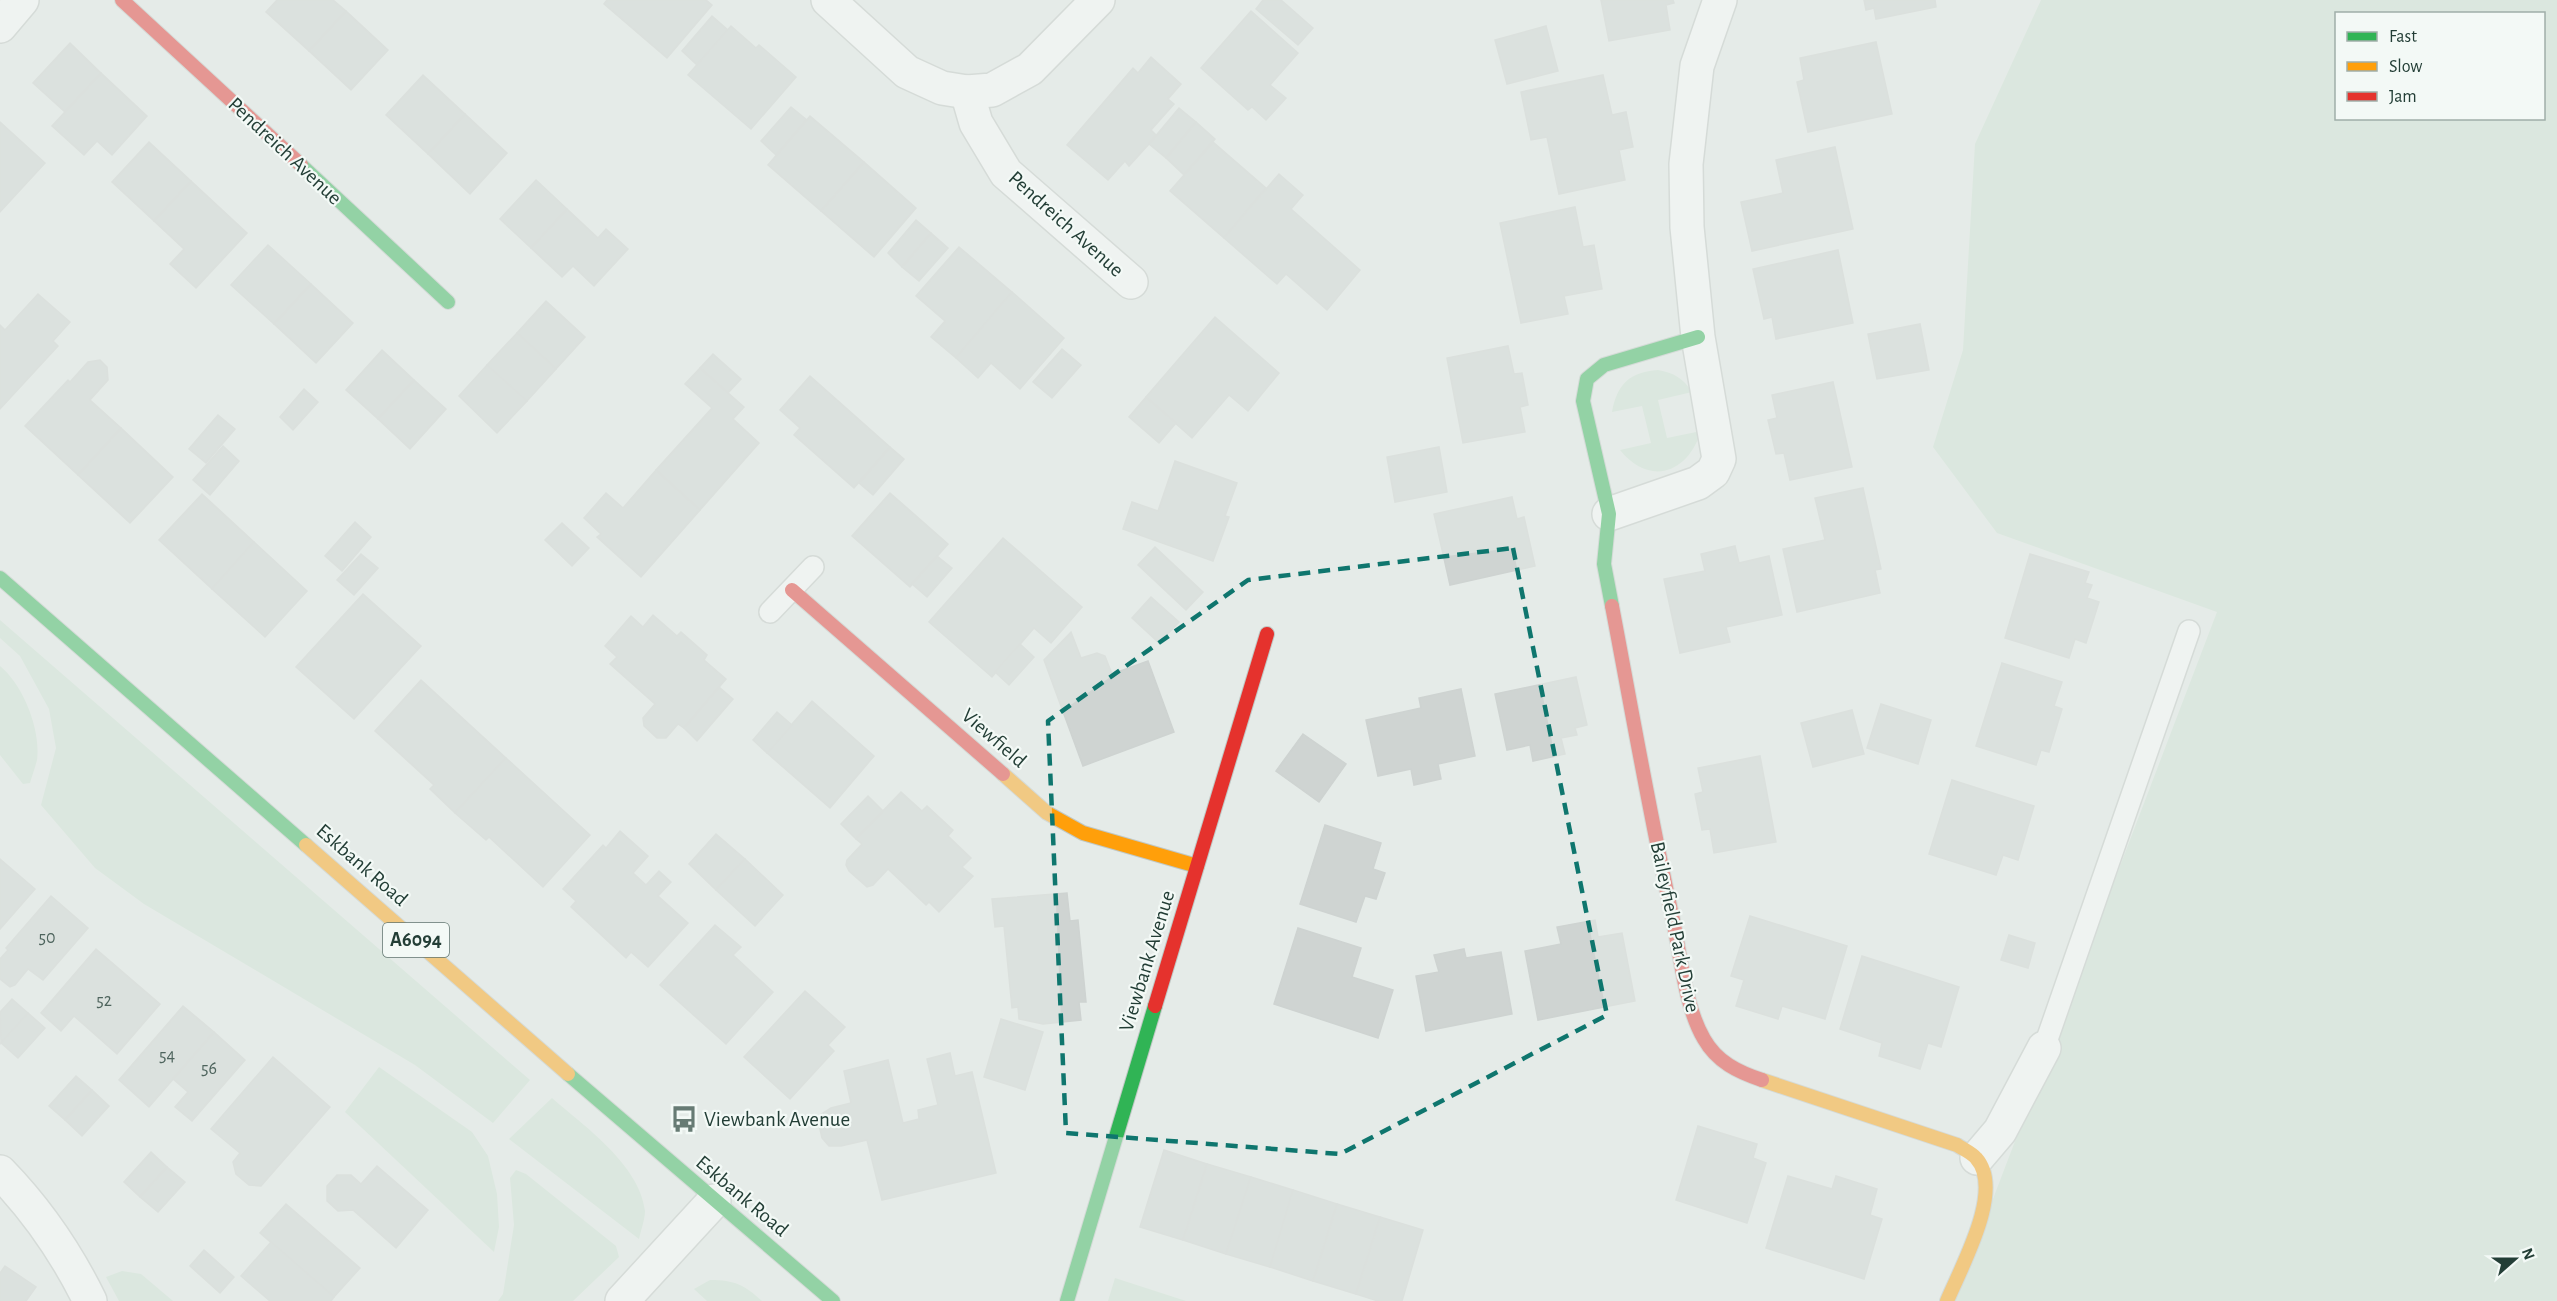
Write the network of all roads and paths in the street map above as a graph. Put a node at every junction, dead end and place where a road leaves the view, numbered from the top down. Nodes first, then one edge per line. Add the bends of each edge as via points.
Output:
1 (22, 0) edge
2 (122, 0) edge
3 (828, 0) edge
4 (1098, 0) edge
5 (1720, 0) edge
6 (0, 26) edge
7 (967, 92) junction
8 (1131, 282) dead end
9 (448, 302) dead end
10 (1698, 337) junction
11 (1609, 514) junction
12 (813, 567) dead end
13 (0, 578) edge
14 (792, 590) junction
15 (770, 612) dead end
16 (2189, 631) dead end
17 (1267, 634) dead end
18 (1197, 866) junction
19 (2044, 1048) joint
20 (1977, 1158) junction
21 (0, 1172) edge
22 (714, 1201) junction
23 (90, 1301) edge
24 (622, 1301) edge
25 (833, 1301) edge
26 (1066, 1301) edge
27 (1947, 1301) edge

1 - 6 street
2 - 9 street, Pendreich Avenue
3 - 7 street via 907,72 942,88
4 - 7 street via 1030,69 992,90
5 - 10 street via 1697,66 1686,164 1687,227
7 - 8 street, Pendreich Avenue via 976,123 1006,173
10 - 11 street via 1719,459 1713,472 1698,483
10 - 11 street, Baileyfield Park Drive via 1604,365 1587,379 1583,400
11 - 20 street, Baileyfield Park Drive via 1604,564 1657,847 1699,1033 1711,1053 1736,1071 1957,1145
12 - 14 lane
13 - 22 street, Eskbank Road / A6094
14 - 15 lane
14 - 18 street, Viewfield via 1047,813 1083,833
16 - 19 lane
17 - 18 street, Viewbank Avenue
18 - 26 street, Viewbank Avenue
19 - 20 street via 2000,1131
20 - 27 street via 1986,1185 1985,1209
21 - 23 street via 24,1196
22 - 24 street
22 - 25 street, Eskbank Road / A6094

